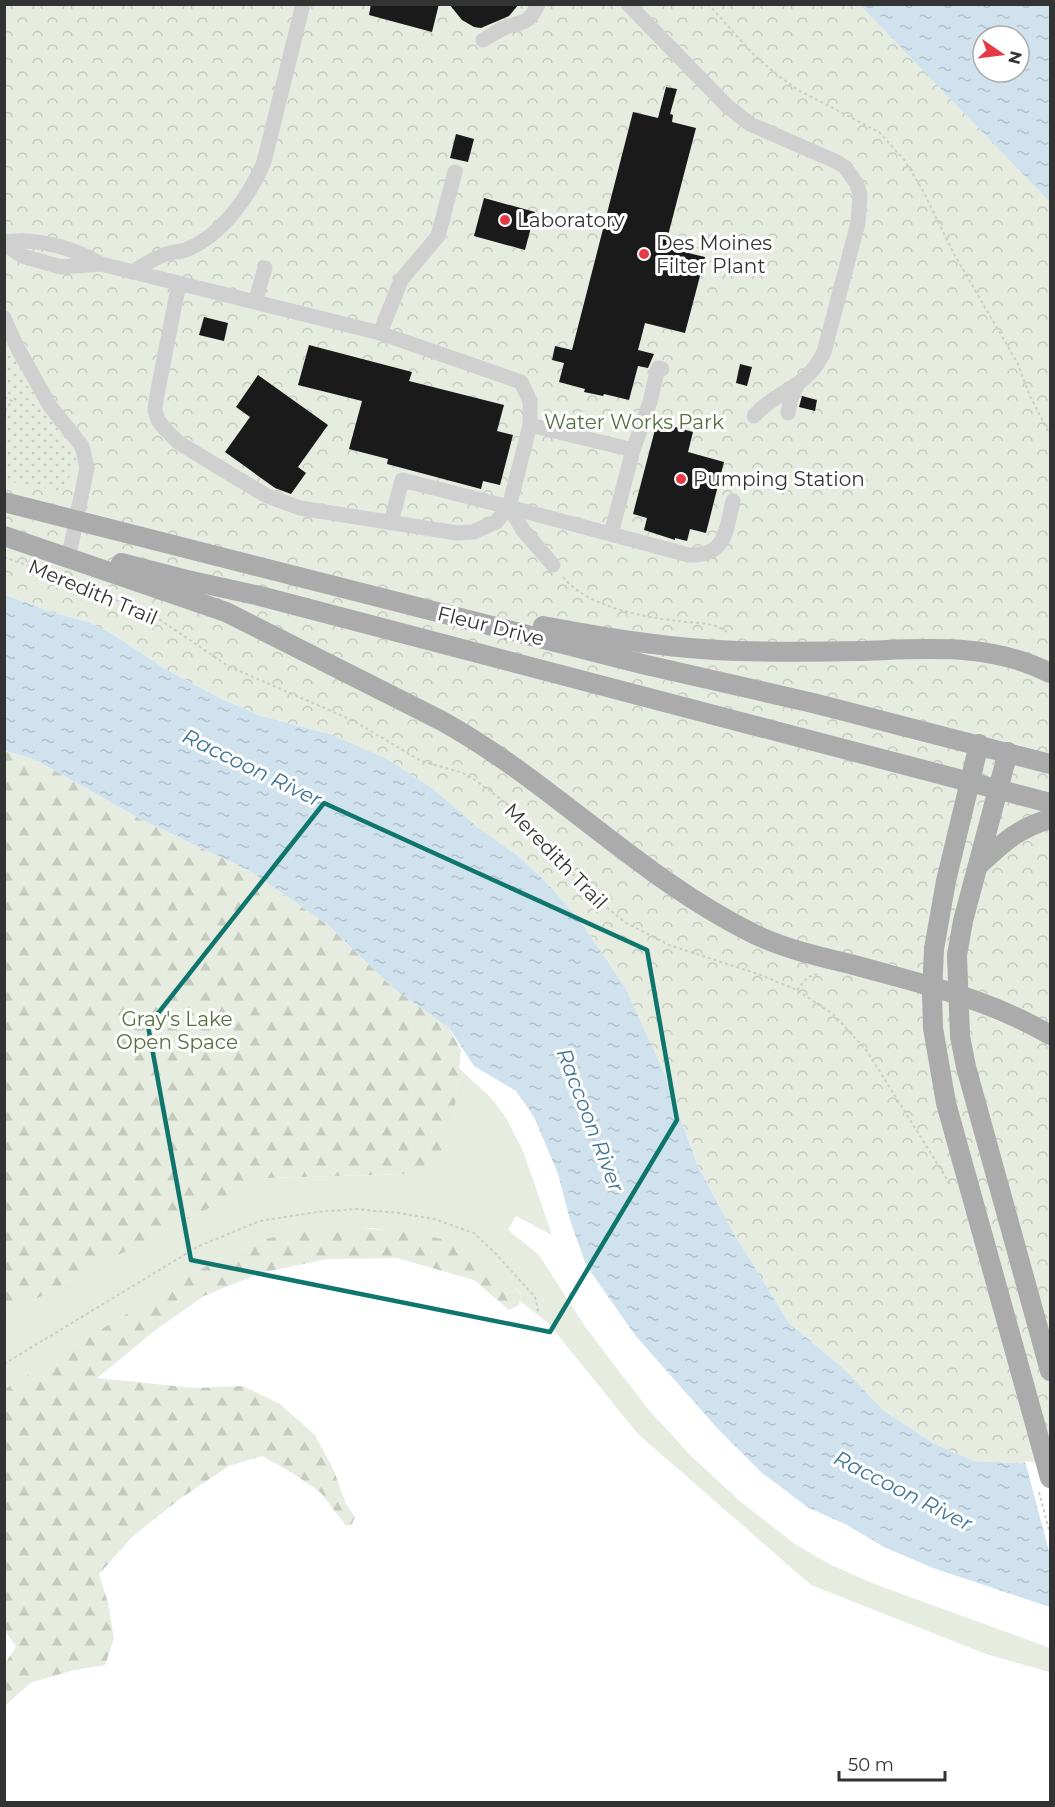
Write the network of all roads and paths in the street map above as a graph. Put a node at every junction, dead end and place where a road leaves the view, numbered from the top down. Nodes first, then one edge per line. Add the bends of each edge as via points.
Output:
1 (303, 4) edge
2 (537, 4) edge
3 (628, 4) edge
4 (708, 4) edge
5 (483, 40) dead end
6 (455, 172) dead end
7 (4, 243) edge
8 (265, 268) dead end
9 (132, 272) junction
10 (179, 284) junction
11 (255, 302) junction
12 (4, 318) edge
13 (380, 333) junction
14 (662, 369) dead end
15 (797, 386) junction
16 (4, 397) edge
17 (4, 412) edge
18 (788, 413) dead end
19 (754, 416) dead end
20 (530, 425) junction
21 (1050, 435) edge
22 (633, 450) junction
23 (733, 501) dead end
24 (4, 502) edge
25 (509, 507) junction
26 (76, 521) junction
27 (391, 523) junction
28 (4, 534) edge
29 (611, 534) junction
30 (70, 550) junction
31 (4, 557) edge
32 (554, 565) joint
33 (376, 596) junction
34 (738, 651) junction
35 (1050, 673) edge
36 (979, 744) junction
37 (1008, 752) junction
38 (1050, 764) edge
39 (970, 781) junction
40 (999, 788) junction
41 (1050, 803) edge
42 (1050, 819) edge
43 (979, 865) junction
44 (1050, 1035) edge
45 (953, 1191) dead end
46 (536, 1313) dead end
47 (4, 1364) edge
48 (1050, 1371) edge
49 (1050, 1478) edge

1 - 9 lane via 264,162 255,182 239,207 213,232 189,249 163,255
2 - 5 lane via 524,23 504,28
3 - 15 lane via 727,106 750,124 837,162 857,184 858,223 824,352 817,367
4 - 21 path via 754,55 780,77 879,132 905,161 1018,364
6 - 13 lane via 438,236 392,290
7 - 9 lane via 22,256 61,267 101,264
8 - 11 lane
9 - 10 lane
10 - 11 lane
10 - 27 lane via 156,400 155,410 164,428 179,443 267,496 300,508
11 - 13 lane
12 - 26 lane via 50,406 82,446 87,468
13 - 20 lane via 522,382 530,401
14 - 22 lane via 658,368 652,402
15 - 18 lane
15 - 19 lane via 764,405
16 - 17 path via 12,401
20 - 22 lane
20 - 25 lane
22 - 29 lane
23 - 29 lane via 719,546 701,556
24 - 26 main road, Fleur Drive
25 - 27 lane via 496,522 473,532
25 - 27 lane via 402,480
25 - 29 lane
25 - 32 lane via 523,530
26 - 30 lane
26 - 33 main road, Fleur Drive
28 - 30 main road, Fleur Drive
28 - 44 main road via 226,612 442,721 506,760 691,898 756,934 818,956 991,1005
30 - 39 main road, Fleur Drive
31 - 45 path, Meredith Trail via 89,592 144,609 228,666 354,722 421,761 469,776 510,806 595,898 626,923 669,945 781,982 817,1003 851,1031 867,1051
32 - 34 path via 585,596 671,621 717,626 725,630
33 - 34 main road via 637,643
33 - 36 main road, Fleur Drive
34 - 35 main road via 967,649 1002,654
36 - 37 main road, Fleur Drive
36 - 39 main road
37 - 38 main road, Fleur Drive
37 - 40 main road
39 - 40 main road, Fleur Drive
39 - 49 main road, bridge via 934,949 933,1028 946,1103
40 - 41 main road, Fleur Drive
40 - 43 main road
42 - 43 main road via 1014,834
43 - 48 main road, bridge via 957,955 960,1036
46 - 47 path via 535,1297 474,1233 434,1219 399,1213 355,1209 316,1212 260,1221 199,1246

